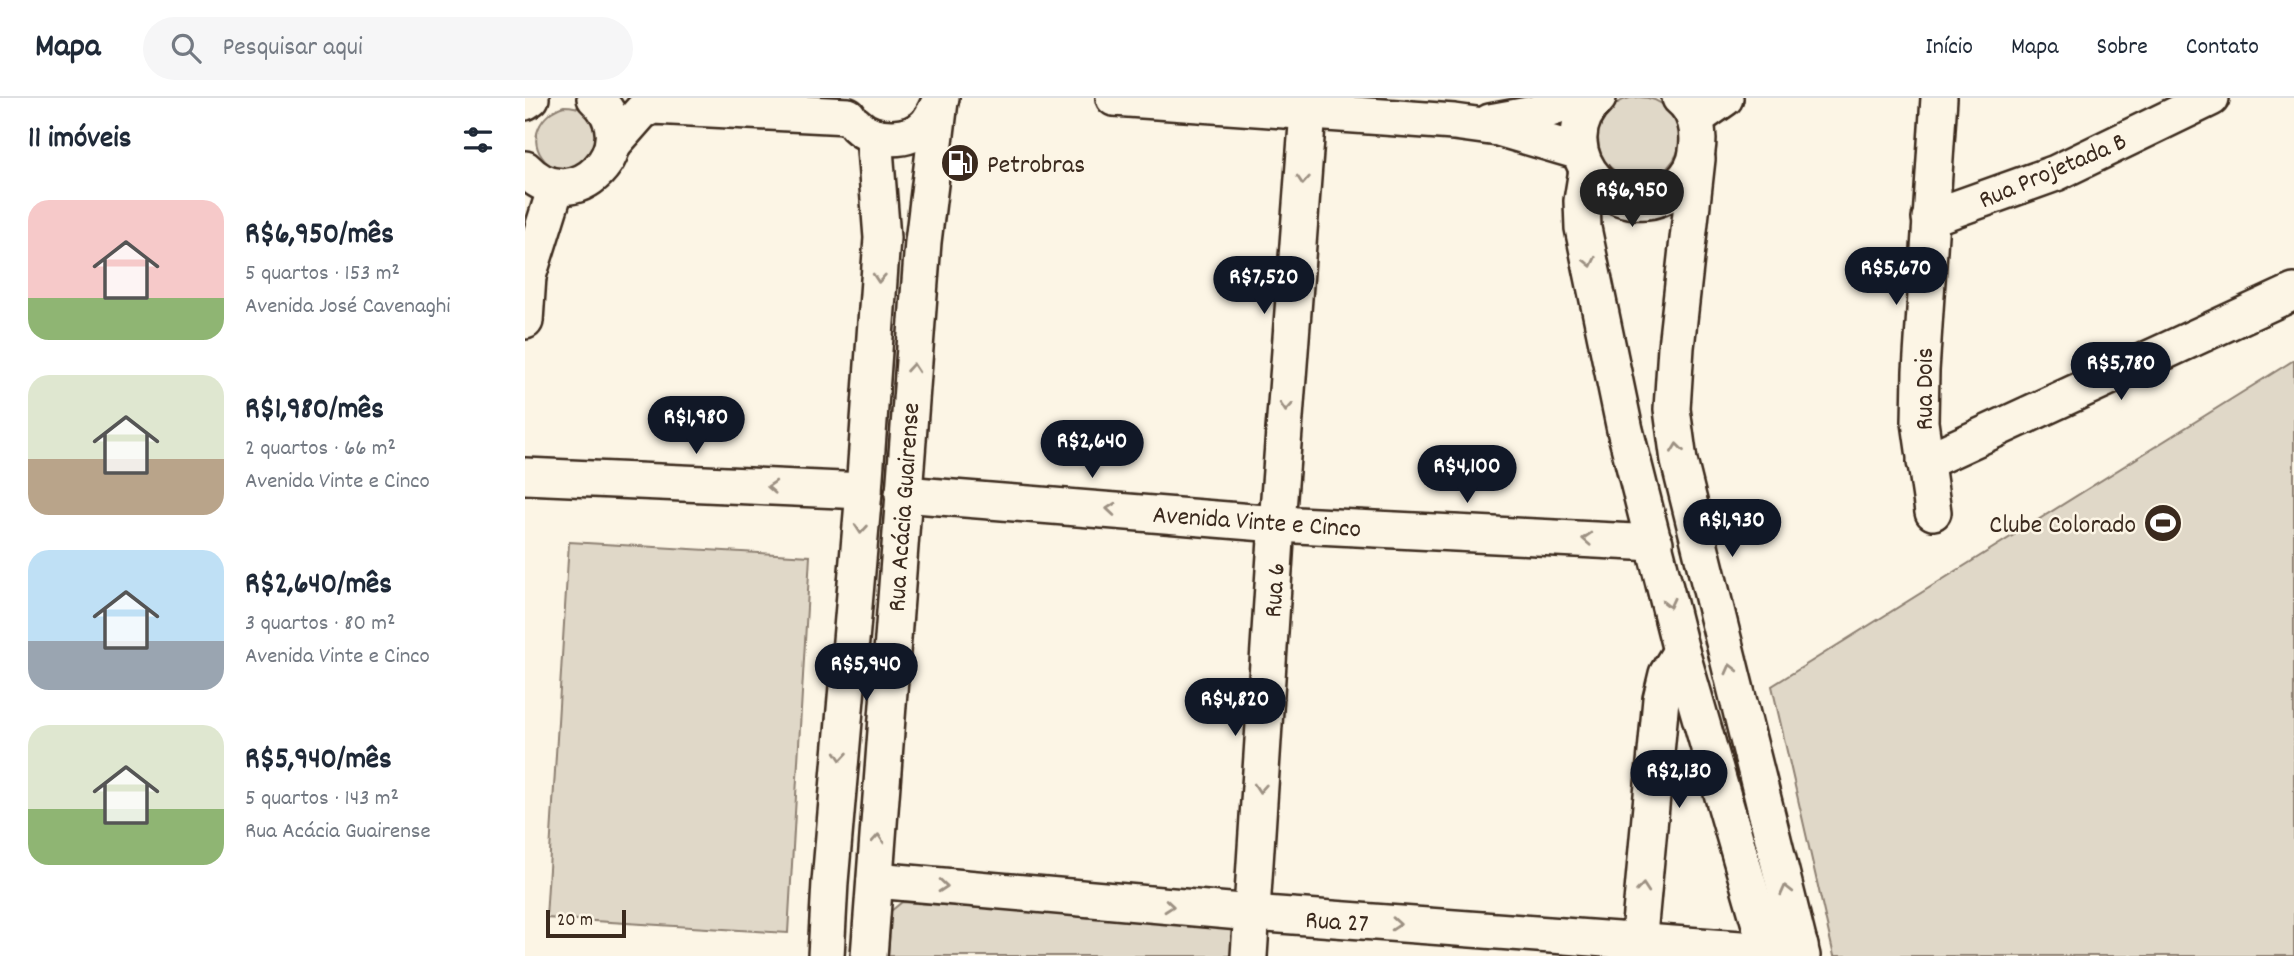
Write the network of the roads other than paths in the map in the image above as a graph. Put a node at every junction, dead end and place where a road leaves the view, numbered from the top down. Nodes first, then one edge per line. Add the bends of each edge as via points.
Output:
1 (531, 98) edge
2 (595, 98) edge
3 (1114, 98) edge
4 (1584, 98) edge
5 (1598, 98) edge
6 (1724, 98) edge
7 (1938, 98) edge
8 (2211, 98) edge
9 (941, 100) edge
10 (525, 102) edge
11 (674, 103) edge
12 (1686, 104) edge
13 (1308, 105) edge
14 (854, 117) edge
15 (1475, 125) junction
16 (613, 145) junction
17 (1697, 159) junction
18 (1583, 161) junction
19 (534, 183) edge
20 (1930, 218) junction
21 (882, 238) junction
22 (923, 242) junction
23 (526, 264) edge
24 (2294, 292) edge
25 (525, 321) edge
26 (1924, 462) junction
27 (525, 476) edge
28 (864, 491) junction
29 (902, 494) junction
30 (1933, 512) dead end
31 (1277, 524) junction
32 (1655, 543) junction
33 (1681, 651) junction
34 (848, 673) junction
35 (889, 677) junction
36 (875, 880) junction
37 (1252, 914) junction
38 (1637, 949) edge
39 (1785, 952) edge
40 (826, 956) edge
41 (869, 956) edge
42 (1249, 956) edge

1 - 10 street
2 - 16 street via 608,113
3 - 13 street
4 - 15 street via 1534,114
5 - 18 street via 1580,133
6 - 12 street
7 - 20 street, Rua Dois
8 - 20 street, Rua Projetada B via 2056,173
9 - 14 street via 926,125 902,138
9 - 22 street, Rua Acácia Guairense
11 - 14 street
11 - 16 street via 642,111
12 - 17 street via 1699,138
13 - 15 street
13 -> 31 street, Rua 6
14 - 21 street, Rua Acácia Guairense
15 - 18 street via 1498,128
16 - 19 street via 599,172 586,181 571,186
17 - 18 street via 1674,190 1655,199 1635,201 1616,197 1599,186
39 -> 17 street via 1679,461 1672,409
18 -> 32 street via 1583,228 1625,430
19 - 23 street
20 - 26 street, Rua Dois via 1921,371
21 - 22 street
21 -> 28 street, Rua Acácia Guairense
29 -> 22 street, Rua Acácia Guairense
23 - 25 street
24 - 26 street
26 - 30 street, Rua Dois
28 -> 27 street
28 -> 34 street, Rua Acácia Guairense
31 -> 29 street, Avenida Vinte e Cinco
29 - 35 street, Rua Acácia Guairense
32 -> 31 street, Avenida Vinte e Cinco
31 -> 37 street, Rua 6
32 -> 33 street
38 -> 33 street via 1661,699 1667,674
33 - 39 street
34 - 35 street
34 -> 40 street, Rua Acácia Guairense
36 -> 35 street, Rua Acácia Guairense
36 -> 37 street, Rua 27
36 - 41 street, Rua Acácia Guairense
37 -> 38 street, Rua 27
37 - 42 street, Rua 6
38 - 39 street, Rua 27

